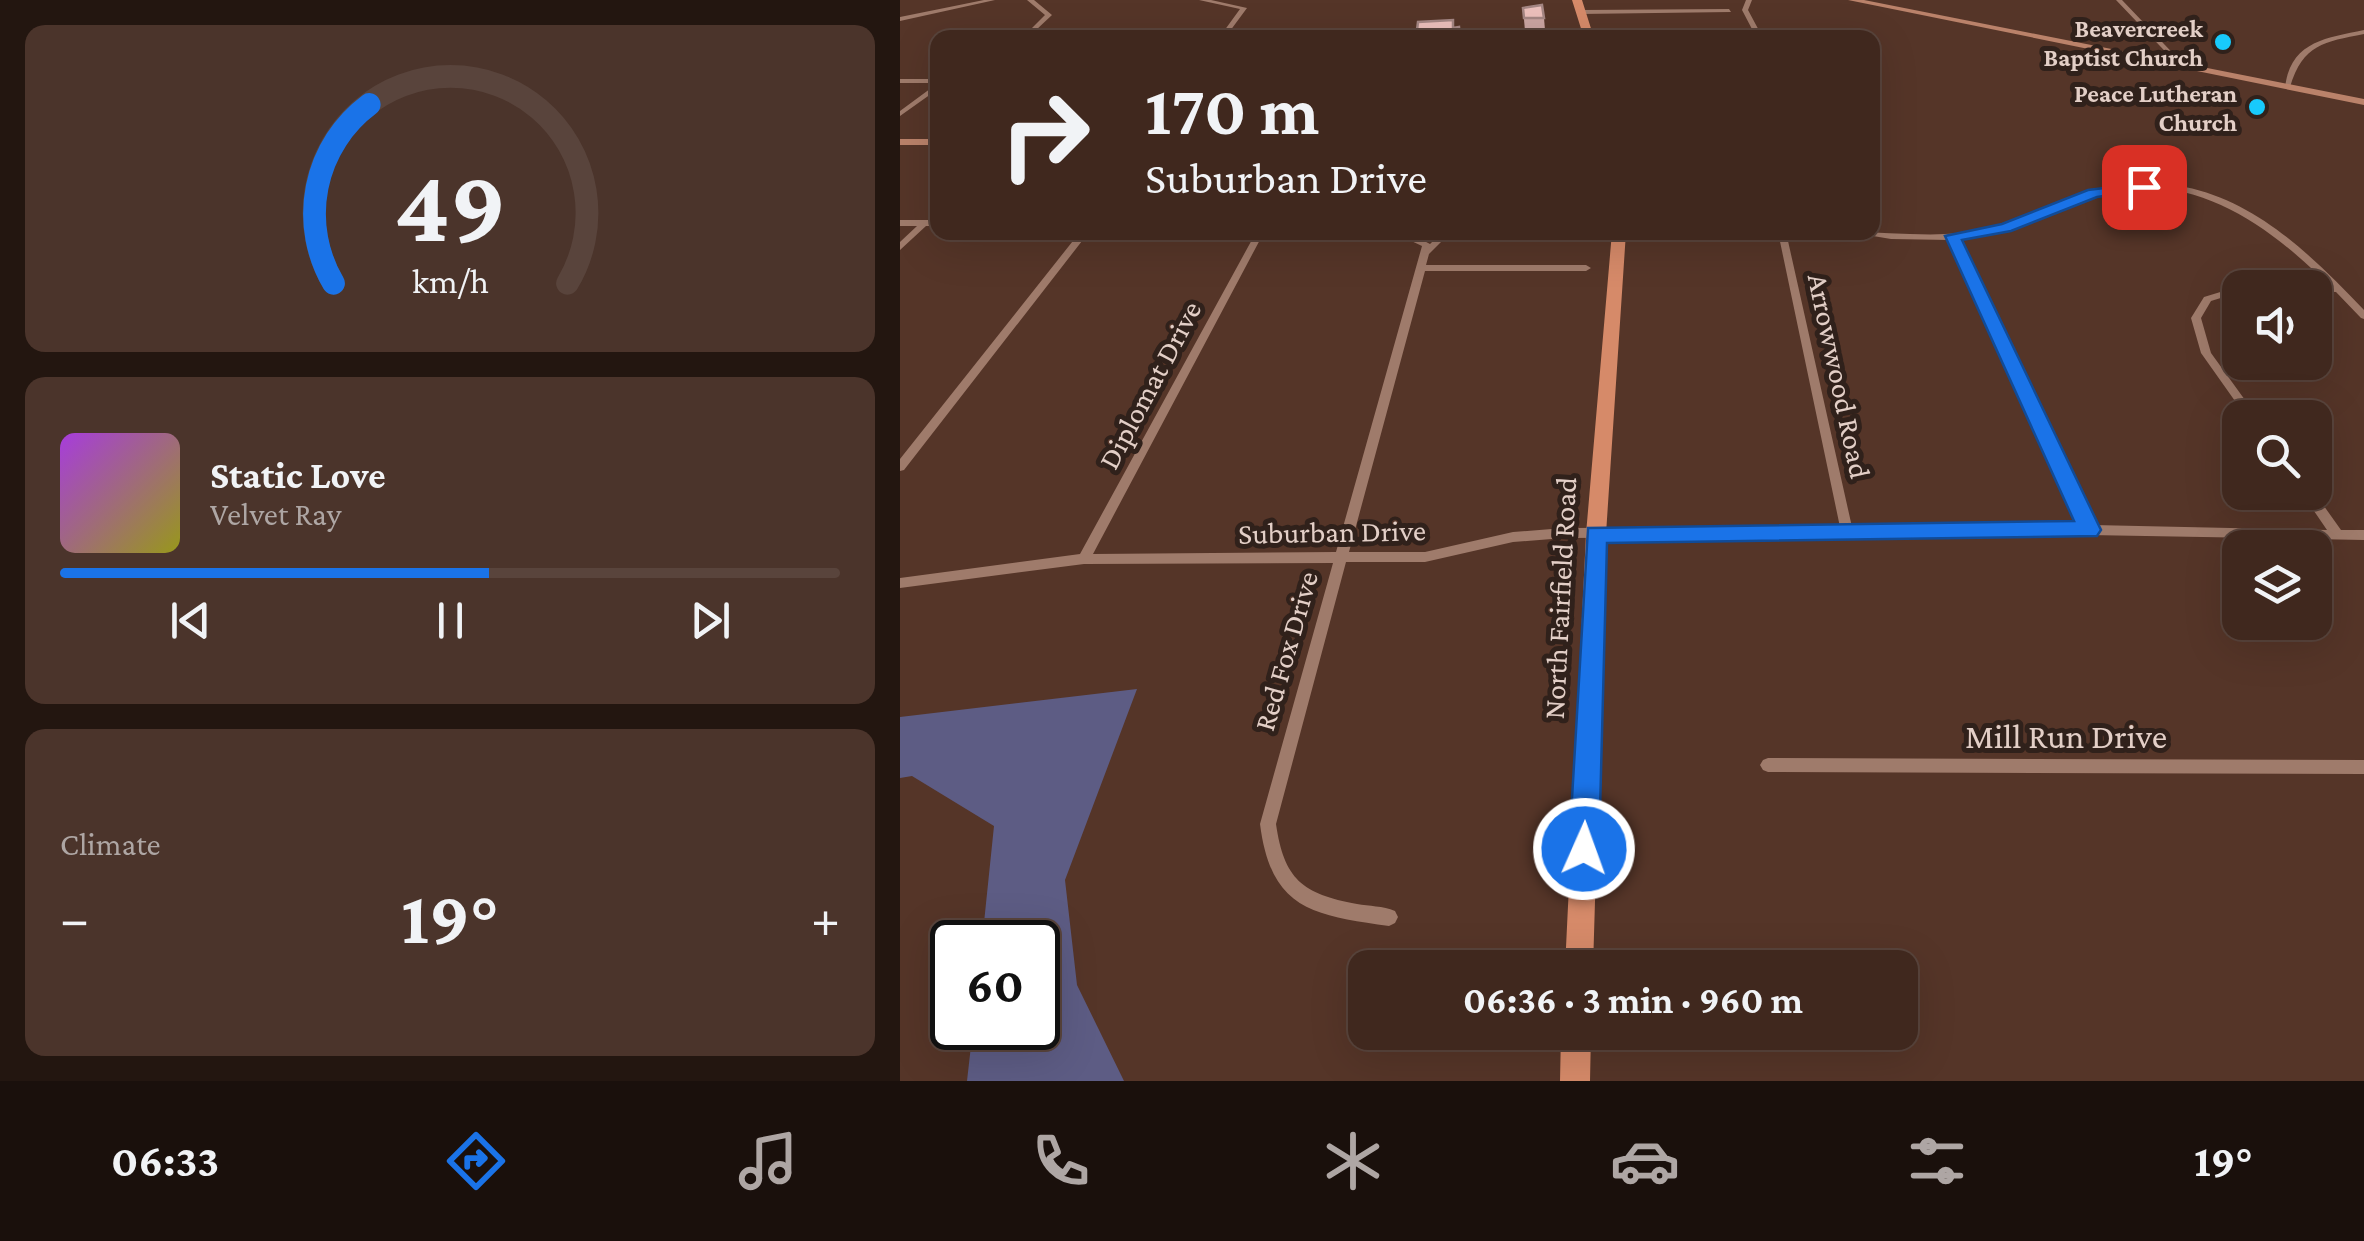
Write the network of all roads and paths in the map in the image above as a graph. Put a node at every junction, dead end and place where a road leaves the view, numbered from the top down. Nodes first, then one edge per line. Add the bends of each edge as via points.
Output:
1 (992, 0) edge
2 (1030, 0) edge
3 (1202, 0) edge
4 (1577, 0) edge
5 (1749, 0) edge
6 (1852, 0) edge
7 (2118, 0) edge
8 (1730, 10) dead end
9 (1581, 12) junction
10 (902, 21) edge
11 (1032, 30) edge
12 (1228, 30) edge
13 (1587, 30) edge
14 (1755, 30) edge
15 (2364, 32) edge
16 (2183, 67) junction
17 (900, 81) edge
18 (930, 83) edge
19 (2288, 87) junction
20 (930, 90) edge
21 (2364, 102) edge
22 (900, 114) edge
23 (900, 142) edge
24 (930, 142) edge
25 (900, 223) edge
26 (924, 223) junction
27 (930, 223) edge
28 (1880, 233) edge
29 (1952, 236) junction
30 (1079, 240) edge
31 (1256, 240) edge
32 (1422, 240) edge
33 (1439, 240) edge
34 (1618, 240) edge
35 (1784, 240) edge
36 (900, 247) edge
37 (1428, 252) junction
38 (1423, 268) junction
39 (1586, 268) dead end
40 (2332, 288) edge
41 (2338, 288) junction
42 (2222, 294) edge
43 (2364, 316) edge
44 (2222, 376) edge
45 (900, 467) edge
46 (2320, 510) edge
47 (2090, 530) junction
48 (1847, 531) junction
49 (2336, 532) junction
50 (1596, 534) junction
51 (2364, 535) edge
52 (1341, 559) junction
53 (1084, 560) junction
54 (900, 583) edge
55 (1768, 765) dead end
56 (2364, 767) edge
57 (1389, 917) dead end
58 (1580, 950) edge
59 (1575, 1050) edge
60 (1574, 1081) edge

1 - 10 street
2 - 11 street via 1049,15
3 - 12 street via 1243,7
4 - 9 main road
5 - 14 street via 1745,10
6 - 16 main road
7 - 16 street
8 - 9 street
9 - 13 main road
15 - 19 street via 2306,50 2294,60
16 - 19 main road
17 - 18 street
19 - 21 main road
20 - 22 street
23 - 24 main road
25 - 26 street
26 - 27 street
26 - 36 street
28 - 29 street
29 - 41 street via 2006,228 2104,190 2168,189 2266,222
29 - 47 street
30 - 45 street
31 - 53 street, Diplomat Drive
32 - 37 street
33 - 37 street
34 - 50 main road, North Fairfield Road
35 - 48 street, Arrowwood Road
37 - 38 street, Red Fox Drive
38 - 39 street
38 - 52 street, Red Fox Drive
40 - 41 street
41 - 43 street
42 - 44 street via 2207,299 2196,318 2206,353
46 - 49 street
47 - 48 street, Suburban Drive
47 - 49 street, Suburban Drive
48 - 50 street, Suburban Drive
49 - 51 street, Suburban Drive
50 - 52 street, Suburban Drive via 1513,537 1425,557
50 - 58 main road, North Fairfield Road
52 - 53 street, Suburban Drive
52 - 57 street, Red Fox Drive via 1269,813 1269,843 1282,876 1315,904
53 - 54 street, Suburban Drive
55 - 56 street, Mill Run Drive
59 - 60 main road

